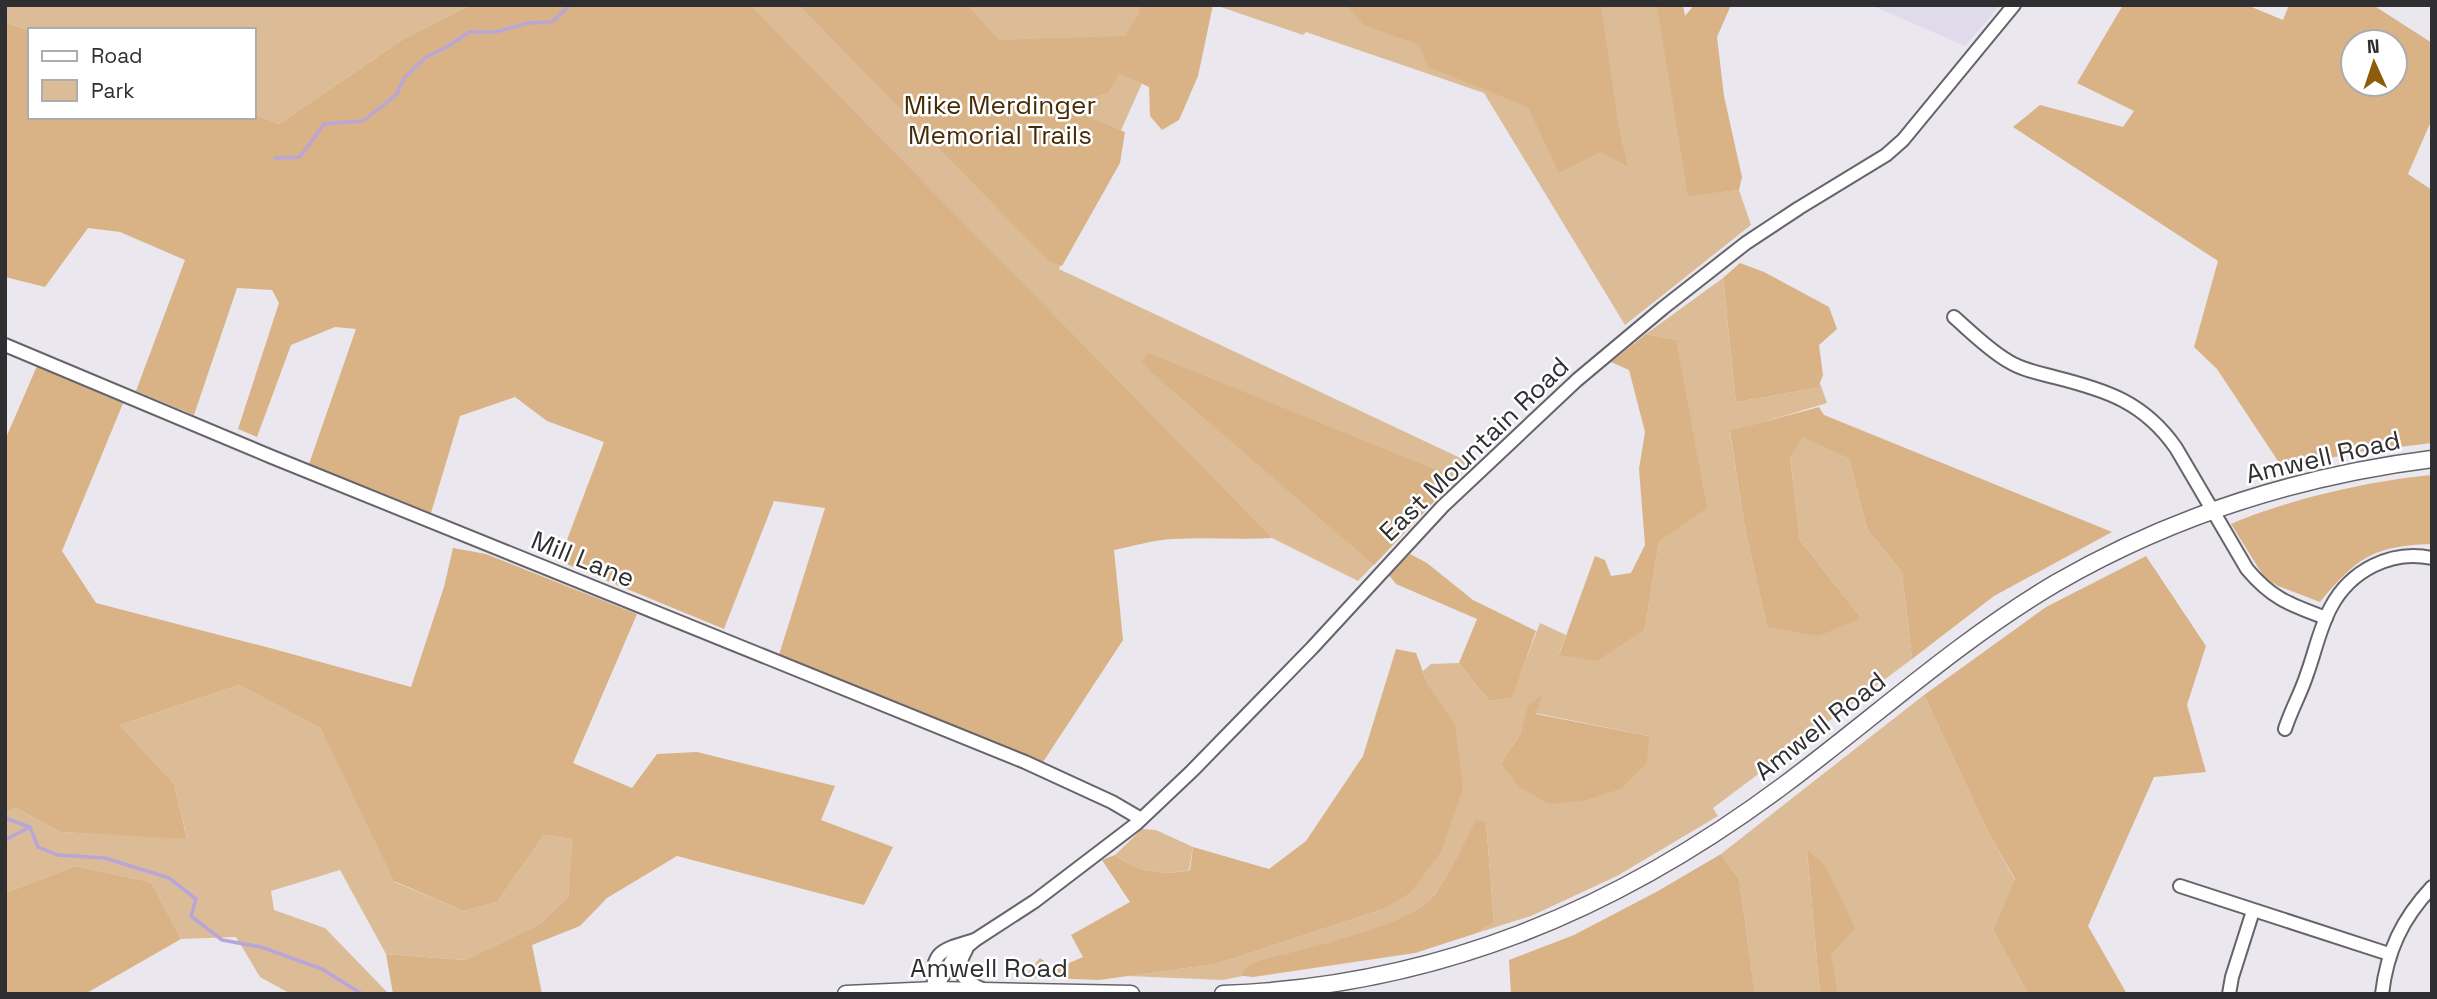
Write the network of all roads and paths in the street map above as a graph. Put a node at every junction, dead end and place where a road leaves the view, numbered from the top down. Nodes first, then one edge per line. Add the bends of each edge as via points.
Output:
1 (2014, 5) edge
2 (1954, 317) dead end
3 (5, 345) edge
4 (2432, 459) edge
5 (2212, 511) junction
6 (2432, 558) edge
7 (2326, 618) junction
8 (2284, 729) dead end
9 (1141, 819) junction
10 (2180, 886) dead end
11 (2432, 887) edge
12 (2253, 911) junction
13 (971, 945) junction
14 (2389, 954) junction
15 (935, 992) edge
16 (989, 992) junction
17 (846, 994) edge
18 (1131, 994) edge
19 (1223, 994) edge
20 (2229, 994) edge
21 (2382, 994) edge

1 - 9 street, East Mountain Road via 1886,155 1746,243 1527,425
2 - 5 street via 2009,362 2099,388 2136,408 2166,435
3 - 9 street, Mill Lane via 1025,762
4 - 5 main road, Amwell Road via 2319,478
5 - 7 street via 2247,569 2269,593
5 - 19 main road, Amwell Road via 2140,539 2011,611 1722,830 1611,895 1503,941 1436,962 1357,980
6 - 7 street via 2394,558 2364,570 2341,592
7 - 8 street
9 - 13 street, East Mountain Road
10 - 12 street
11 - 14 street via 2410,914
12 - 14 street
12 - 20 street
13 - 15 street, East Mountain Road via 948,948 937,958 932,974
13 - 16 street via 959,966 970,984
14 - 21 street
15 - 16 main road, Amwell Road
15 - 17 main road, Amwell Road
16 - 18 main road, Amwell Road

